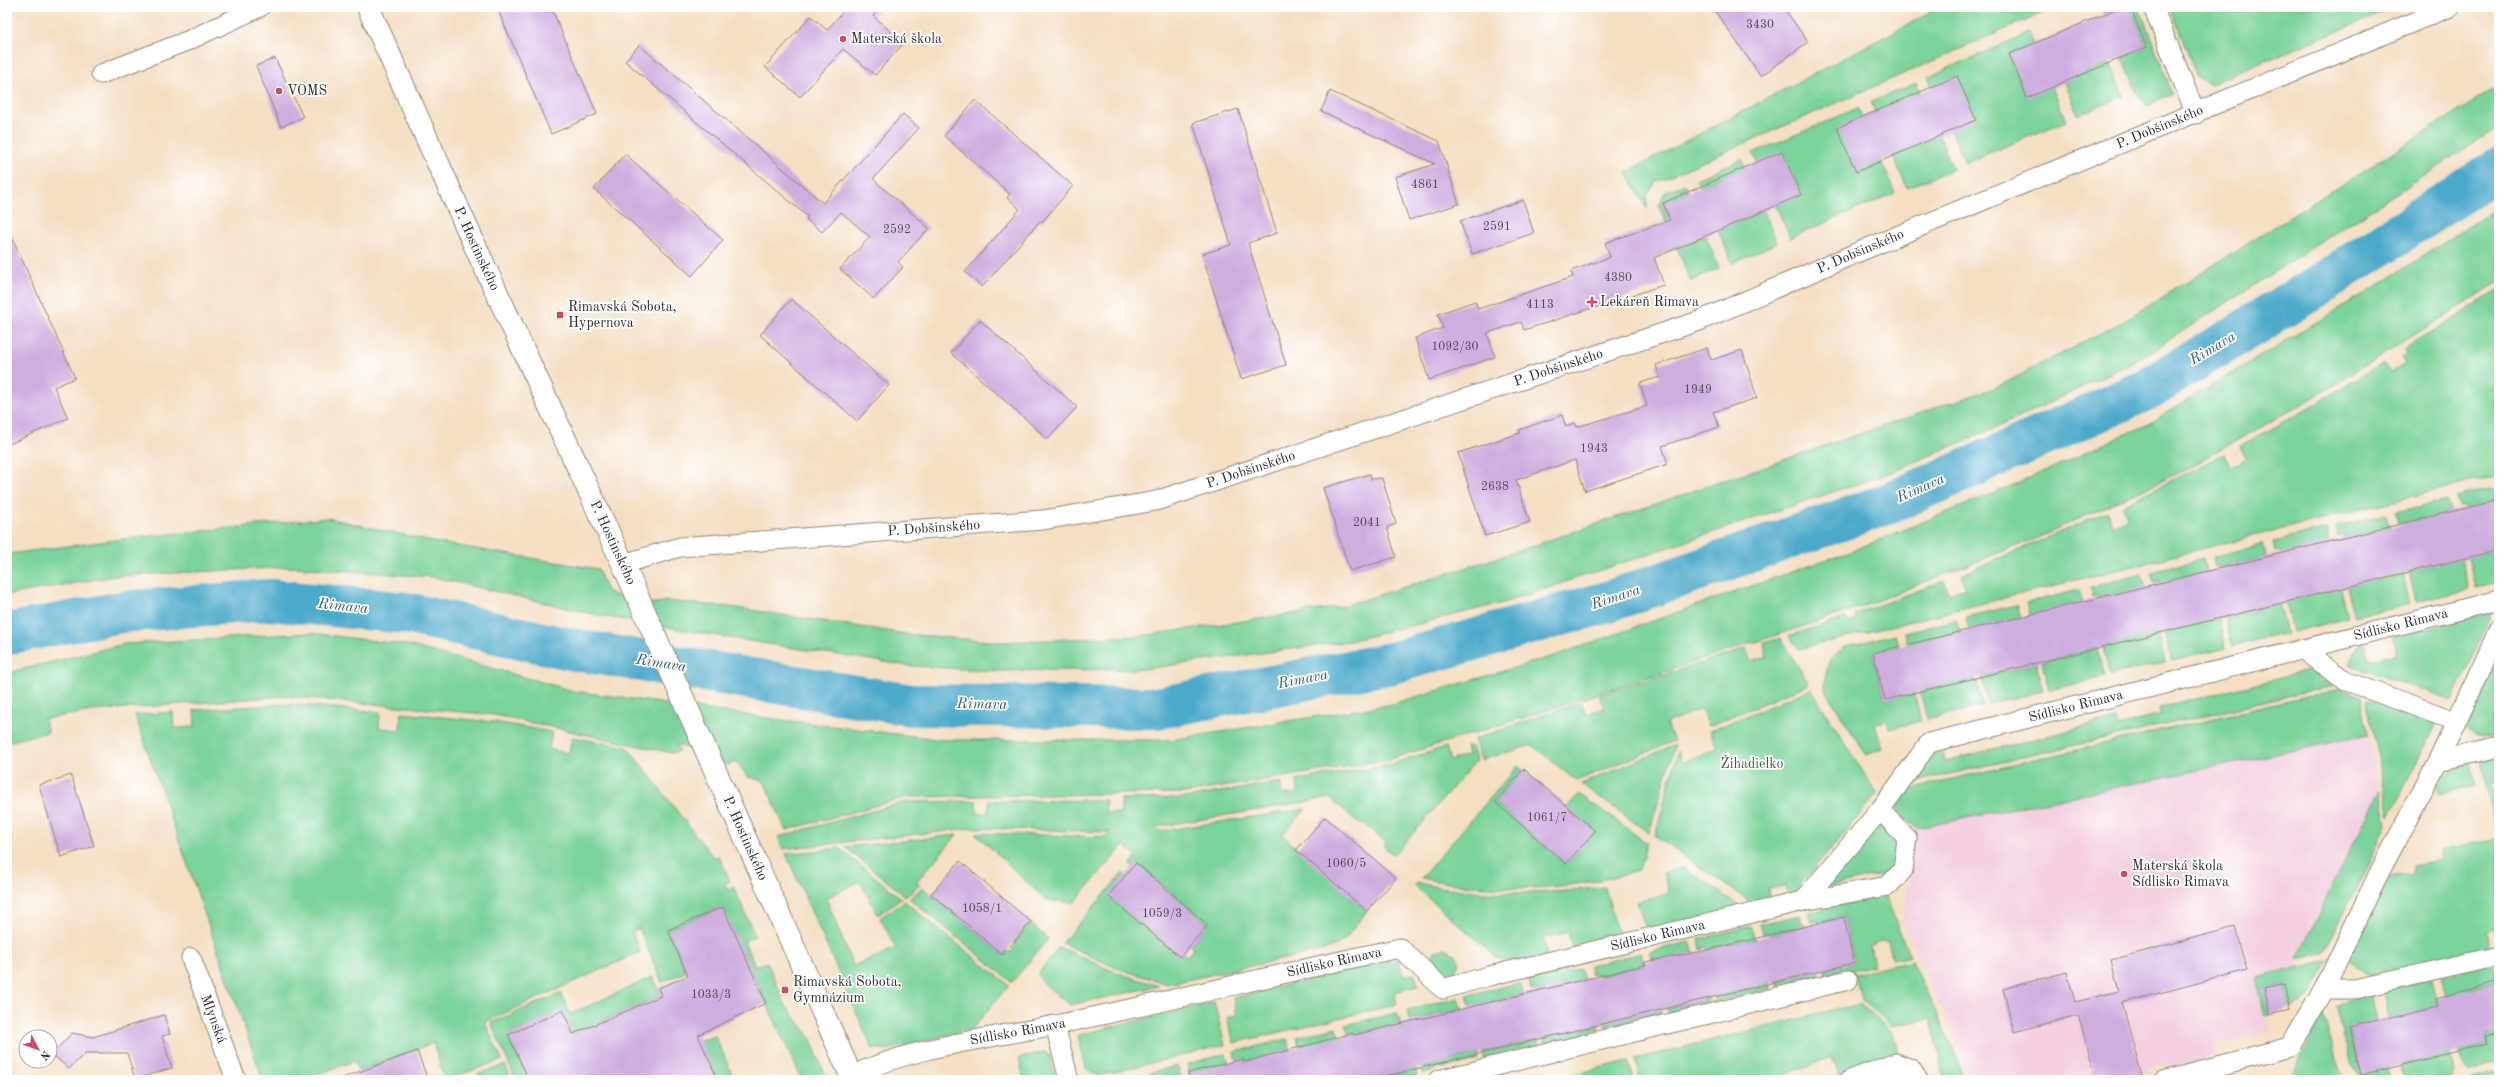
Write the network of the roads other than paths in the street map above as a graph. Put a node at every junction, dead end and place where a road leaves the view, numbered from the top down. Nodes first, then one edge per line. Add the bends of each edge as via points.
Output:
1 (260, 7) edge
2 (368, 7) edge
3 (2153, 7) edge
4 (2450, 7) edge
5 (102, 74) dead end
6 (2196, 114) junction
7 (623, 564) junction
8 (2499, 600) edge
9 (2499, 629) edge
10 (2304, 651) junction
11 (2455, 721) junction
12 (2499, 747) edge
13 (2438, 761) junction
14 (1880, 810) junction
15 (1803, 901) junction
16 (2499, 956) edge
17 (191, 958) dead end
18 (1848, 980) dead end
19 (2324, 989) junction
20 (1055, 1025) junction
21 (852, 1078) edge
22 (236, 1080) edge
23 (1070, 1080) edge
24 (1438, 1080) edge
25 (1850, 1080) edge
26 (1918, 1080) edge
27 (2164, 1080) edge

1 - 5 street via 187,41
2 - 7 street, P. Hostinského via 476,248
3 - 6 street
4 - 6 street, P. Dobšinského
6 - 7 street, P. Dobšinského via 1861,251 1699,321 1156,501 1043,520 680,548
7 - 21 street, P. Hostinského
8 - 10 street, Sídlisko Rimava
9 - 11 street
10 - 11 street via 2346,681
10 - 14 street, Sídlisko Rimava via 1929,743
11 - 13 street
12 - 13 street
13 - 19 street via 2377,877
14 - 15 street, Sídlisko Rimava
14 - 15 street, Sídlisko Rimava via 1907,838 1903,870 1888,886
15 - 20 street, Sídlisko Rimava via 1443,989 1400,948
16 - 19 street via 2356,989
17 - 22 street, Mlynská
18 - 24 street
19 - 27 street via 2290,1047
20 - 21 street, Sídlisko Rimava via 973,1039 876,1064
20 - 23 street
25 - 26 street via 1896,1063 1911,1069

